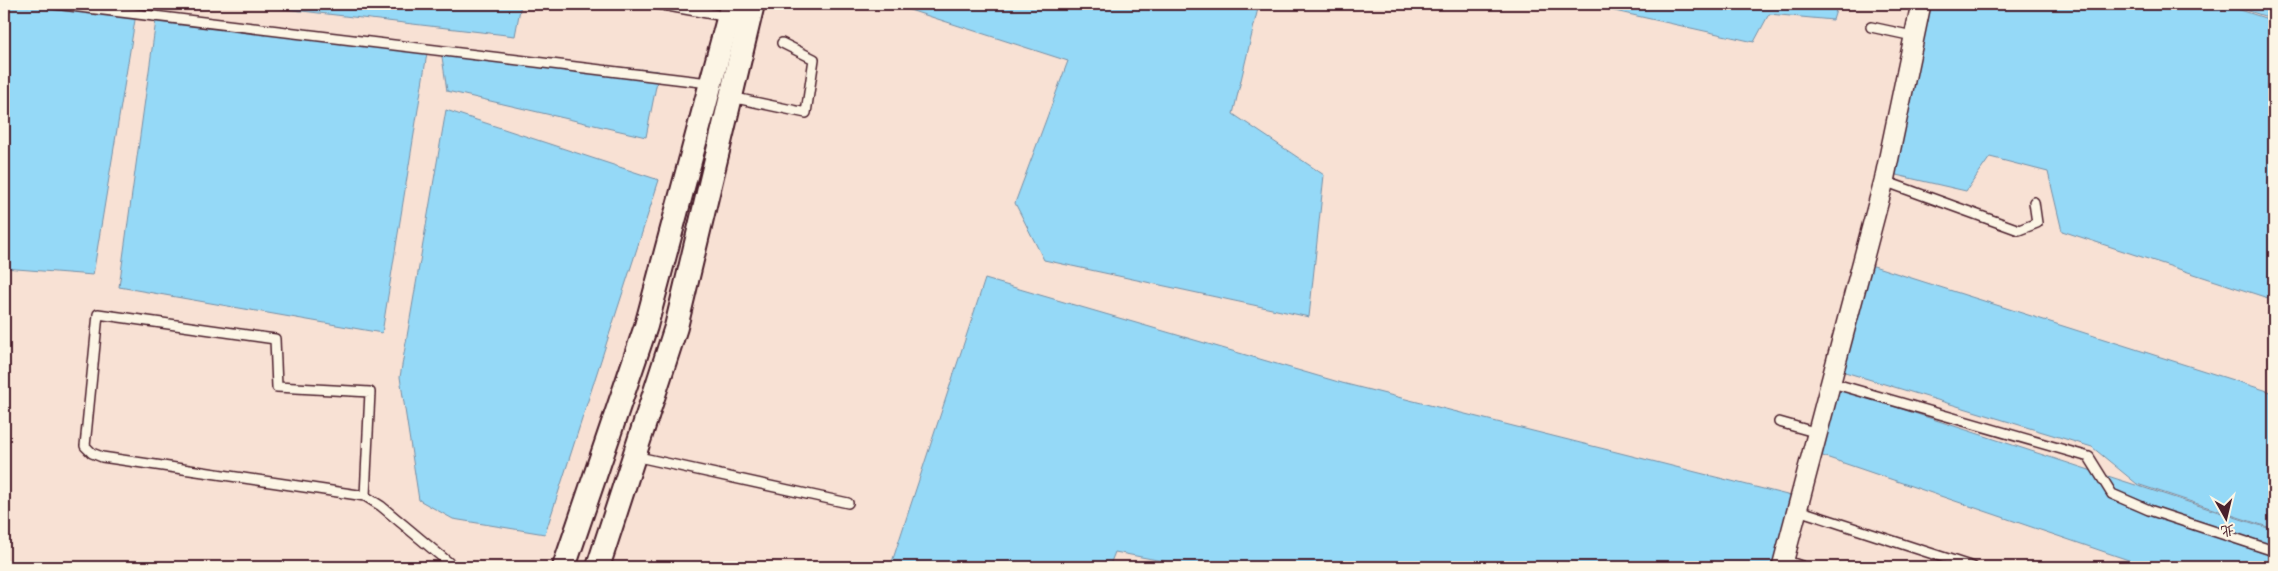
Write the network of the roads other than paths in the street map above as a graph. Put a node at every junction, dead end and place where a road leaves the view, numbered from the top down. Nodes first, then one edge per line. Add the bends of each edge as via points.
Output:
1 (54, 4) edge
2 (657, 4) edge
3 (753, 4) edge
4 (1921, 4) edge
5 (731, 10) edge
6 (1871, 28) dead end
7 (1913, 36) junction
8 (782, 43) dead end
9 (712, 83) junction
10 (731, 97) junction
11 (1884, 182) junction
12 (2034, 202) dead end
13 (1832, 383) junction
14 (1779, 422) dead end
15 (1818, 433) junction
16 (634, 456) junction
17 (365, 496) junction
18 (848, 503) dead end
19 (1798, 510) junction
20 (2274, 551) edge
21 (1783, 563) edge
22 (454, 567) edge
23 (564, 567) edge
24 (598, 567) edge
25 (1804, 567) edge
26 (1973, 567) edge

1 - 9 lane
2 - 5 lane
3 - 10 street
4 - 7 street
5 - 9 street
6 - 7 lane
7 - 11 street
8 - 10 lane via 814,59 806,113
9 - 23 street via 646,326
10 - 16 street via 676,328
11 - 12 lane via 2019,230 2037,223
11 - 13 street
13 - 15 street
13 - 20 lane via 2089,457 2112,494 2149,510
14 - 15 lane
15 - 19 street
16 - 18 lane
16 - 24 street
17 - 17 lane via 370,392 278,387 275,339 98,314 85,446 92,453
17 - 22 lane
19 - 21 street
19 - 26 lane
21 - 25 lane

